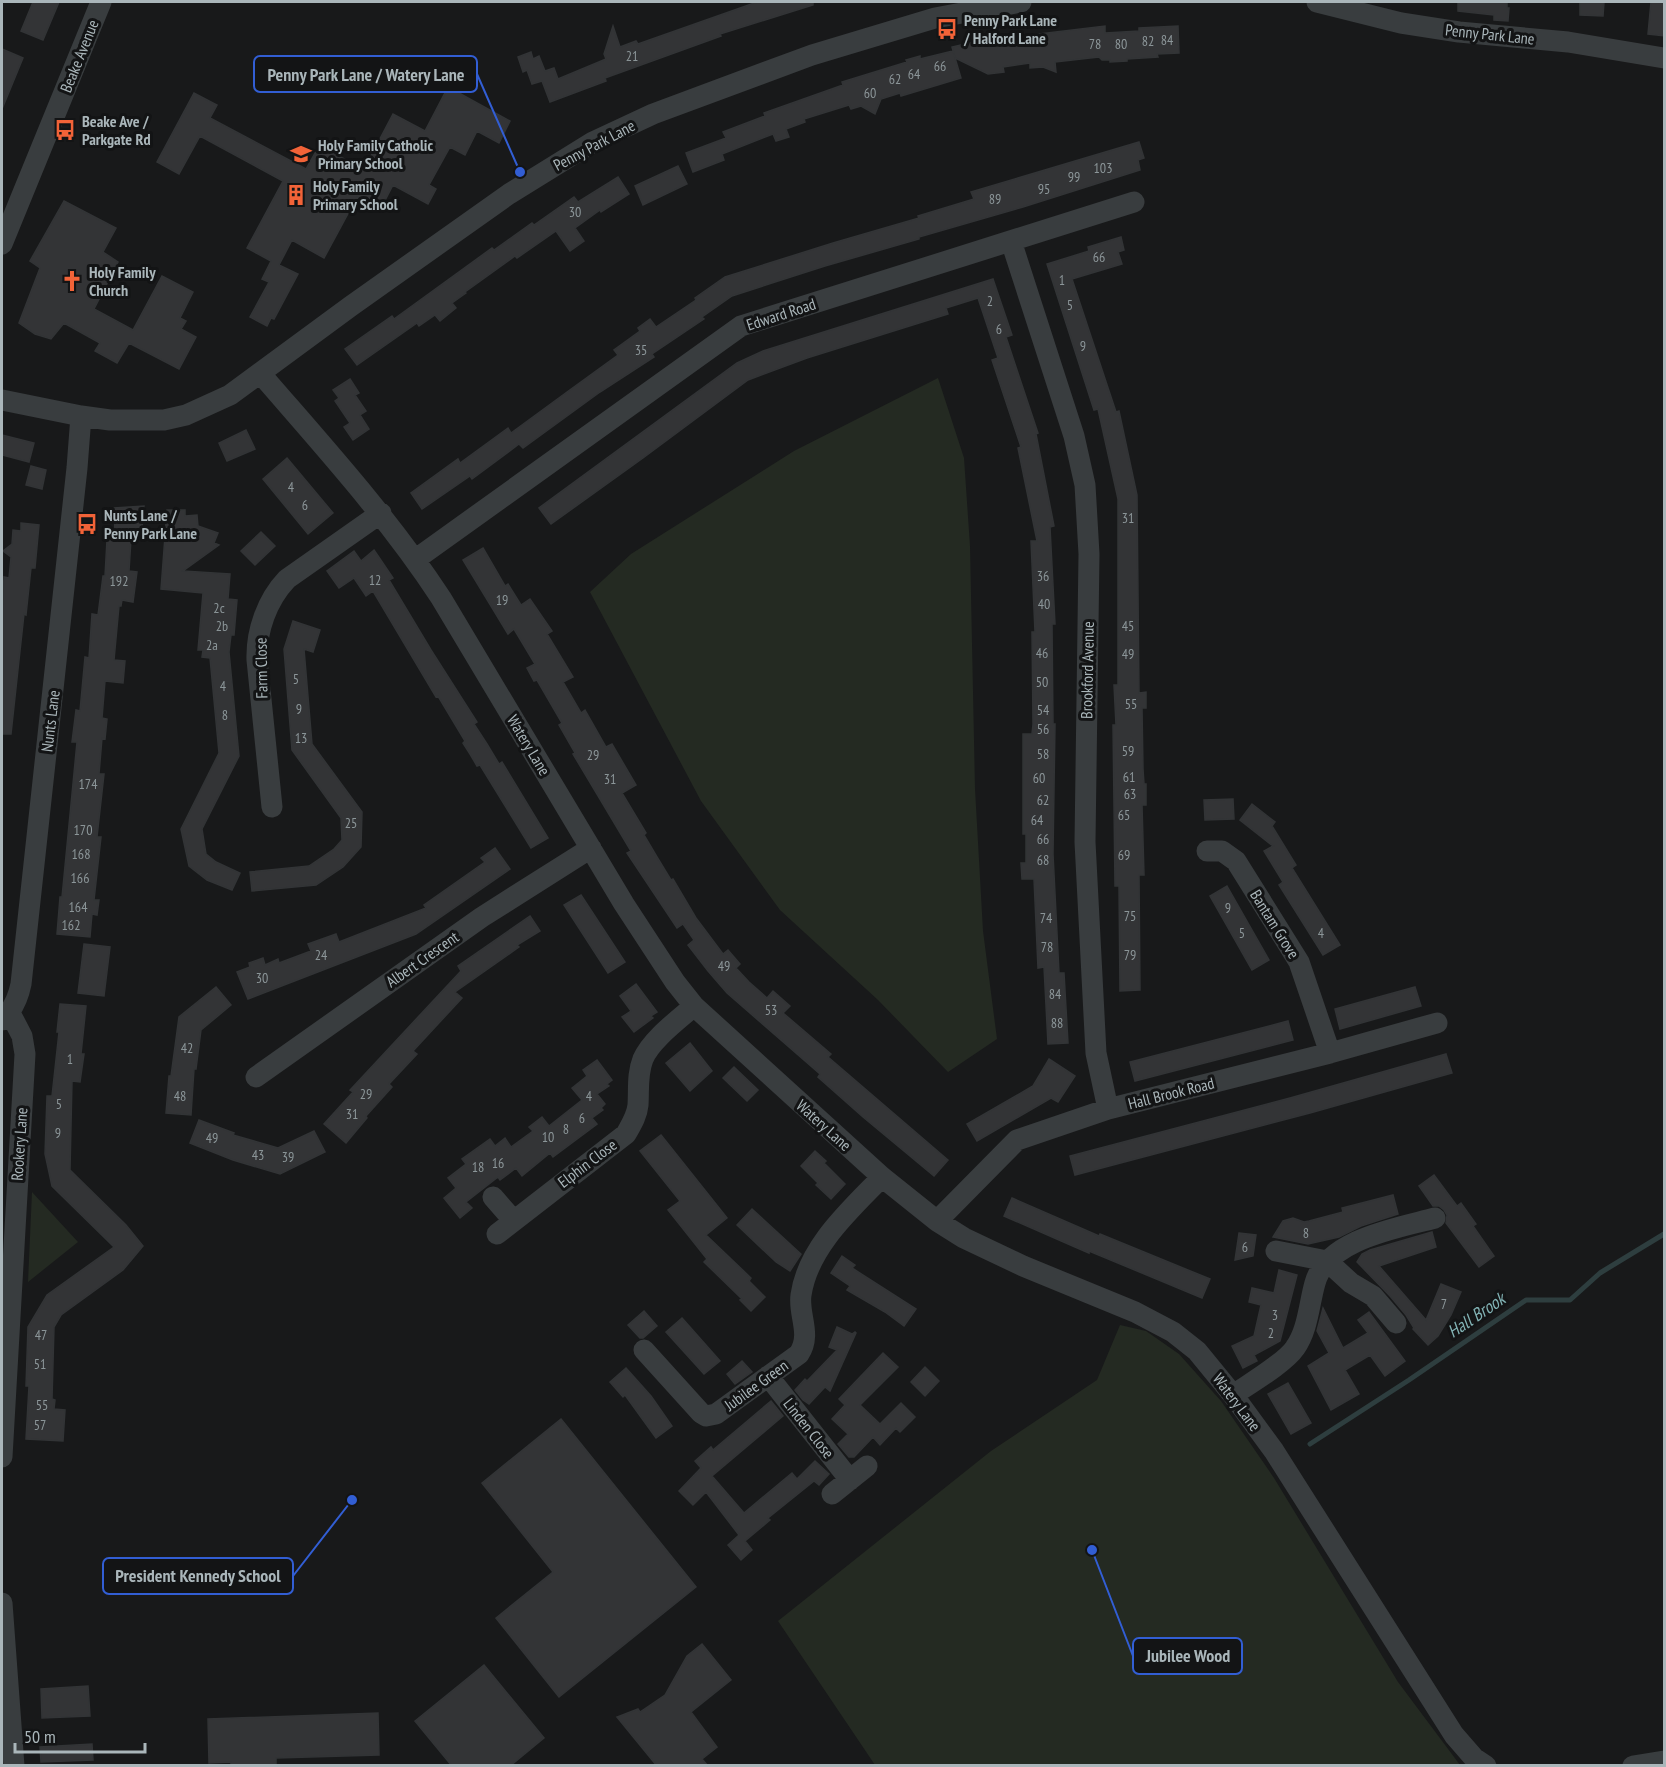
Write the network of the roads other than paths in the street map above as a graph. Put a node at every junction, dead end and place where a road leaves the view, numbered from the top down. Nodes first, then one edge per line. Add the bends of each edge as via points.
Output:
1 (101, 2) edge
2 (1021, 2) edge
3 (1317, 2) edge
4 (1665, 58) edge
5 (1134, 202) dead end
6 (1011, 241) junction
7 (2, 244) edge
8 (260, 373) junction
9 (2, 400) edge
10 (81, 416) junction
11 (381, 513) junction
12 (416, 560) junction
13 (272, 807) dead end
14 (591, 848) junction
15 (1207, 851) dead end
16 (694, 1006) junction
17 (6, 1017) edge
18 (1437, 1023) dead end
19 (1330, 1053) junction
20 (256, 1077) dead end
21 (1108, 1109) junction
22 (882, 1177) junction
23 (493, 1197) dead end
24 (1435, 1218) dead end
25 (513, 1220) junction
26 (937, 1221) junction
27 (496, 1234) dead end
28 (7, 1238) edge
29 (1276, 1251) dead end
30 (1327, 1261) junction
31 (1396, 1323) dead end
32 (644, 1350) dead end
33 (768, 1376) junction
34 (1233, 1395) junction
35 (2, 1449) edge
36 (867, 1466) dead end
37 (850, 1480) junction
38 (832, 1494) dead end
39 (2, 1603) edge
40 (1665, 1761) edge
41 (14, 1766) edge
42 (1486, 1766) edge
43 (1634, 1766) edge

1 - 7 street, Beake Avenue
2 - 8 street, Penny Park Lane via 935,18 812,55 653,114 593,142 509,194
3 - 4 street, Penny Park Lane via 1401,23 1568,42
5 - 6 street, Edward Road
6 - 12 street, Edward Road via 741,326
6 - 21 street, Brookford Avenue via 1074,436 1084,486 1089,554 1085,842 1096,1053
8 - 10 street, Penny Park Lane via 213,404 164,420
8 - 11 street, Watery Lane
9 - 10 street, Penny Park Lane
10 - 17 street, Nunts Lane via 21,984
11 - 12 street, Watery Lane
11 - 13 street, Farm Close via 287,579 260,629 257,660
12 - 14 street, Watery Lane
14 - 16 street, Watery Lane
14 - 20 street, Albert Crescent via 482,916
15 - 19 street, Bantam Grove via 1222,851 1236,861 1299,962
16 - 22 street, Watery Lane
16 - 25 street, Elphin Close via 650,1046 643,1058 638,1105 626,1134
17 - 28 street, Rookery Lane via 22,1036 24,1054
18 - 19 street, Hall Brook Road
19 - 21 street, Hall Brook Road
21 - 26 street, Hall Brook Road via 1017,1140
22 - 26 street, Watery Lane
22 - 33 street, Jubilee Green via 838,1222 819,1251 800,1298 805,1328 803,1347
23 - 25 street
24 - 30 street via 1371,1236
25 - 27 street, Elphin Close
26 - 34 street, Watery Lane via 1023,1266 1135,1312 1173,1332 1197,1350
28 - 35 street, Rookery Lane
29 - 30 street
30 - 31 street via 1373,1296
30 - 34 street via 1317,1275 1295,1349
32 - 33 street, Jubilee Green via 705,1416 716,1414
33 - 37 street, Linden Close
34 - 42 street, Watery Lane via 1274,1451 1454,1735
36 - 37 street
37 - 38 street
39 - 41 street
40 - 43 street

